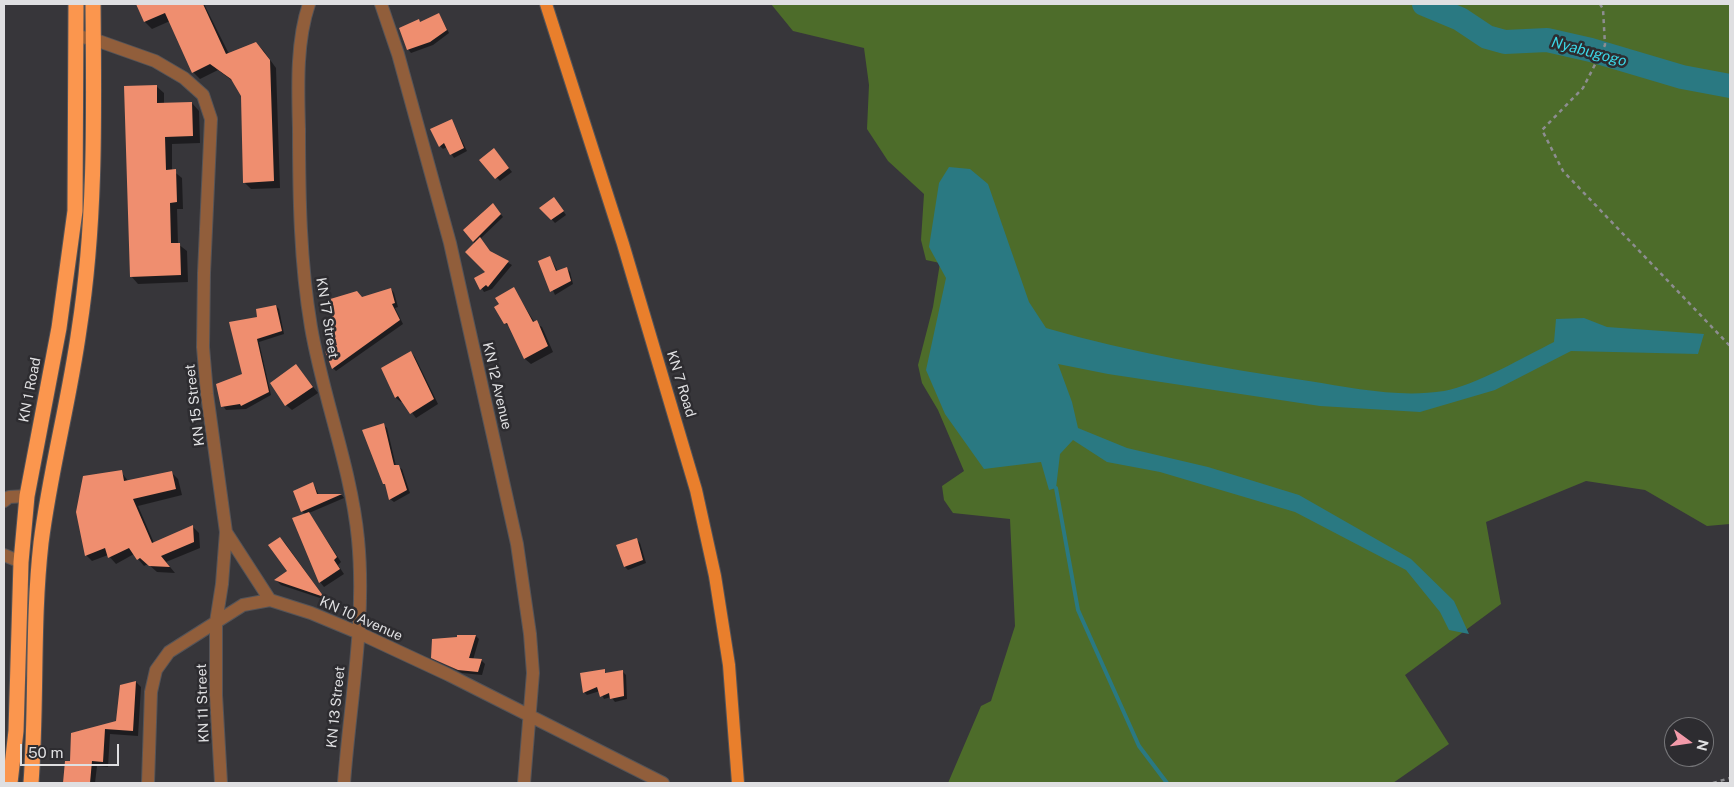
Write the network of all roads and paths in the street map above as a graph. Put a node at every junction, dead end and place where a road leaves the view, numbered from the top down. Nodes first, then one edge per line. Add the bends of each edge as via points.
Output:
1 (76, 4) edge
2 (93, 4) edge
3 (309, 4) edge
4 (381, 4) edge
5 (546, 4) edge
6 (1600, 4) edge
7 (76, 36) junction
8 (93, 39) junction
9 (75, 212) junction
10 (92, 212) junction
11 (1730, 346) edge
12 (27, 496) junction
13 (4, 501) edge
14 (226, 532) junction
15 (4, 555) edge
16 (21, 562) junction
17 (270, 600) junction
18 (216, 622) junction
19 (359, 633) junction
20 (531, 716) junction
21 (1730, 778) edge
22 (10, 783) edge
23 (31, 783) edge
24 (148, 783) edge
25 (220, 783) edge
26 (344, 783) edge
27 (524, 783) edge
28 (664, 783) edge
29 (738, 783) edge
30 (1713, 783) edge

1 - 7 highway, KN 1 Road
2 - 8 highway
3 - 19 street, KN 17 Street via 298,70 303,260 311,326 353,500 361,582
4 - 20 street, KN 12 Avenue via 401,63 450,243 517,544 530,634 533,672
5 - 29 main road, KN 7 Road via 623,244 696,490 715,576 728,664
6 - 11 path via 1605,44 1583,88 1542,130 1563,171
7 - 8 street, KN 15 Street
7 - 9 highway, KN 1 Road
8 - 10 highway via 95,144
8 - 14 street, KN 15 Street via 155,61 184,78 203,95 211,119 203,346 206,394
9 - 10 highway
9 - 12 highway, KN 1 Road via 59,328
10 - 23 highway via 79,331 41,544
12 - 13 street via 9,497
12 - 16 highway, KN 1 Road
14 - 17 street, KN 15 Street
14 - 18 street, KN 15 Street
15 - 16 street
16 - 22 highway, KN 1 Road via 16,732
17 - 18 street, KN 10 Avenue via 243,605
17 - 19 street, KN 10 Avenue
18 - 24 street, KN 10 Avenue via 169,652 156,670 151,692
18 - 25 street, KN 11 Street
19 - 20 street, KN 10 Avenue
19 - 26 street, KN 13 Street
20 - 27 street, KN 12 Avenue
20 - 28 street, KN 10 Avenue
21 - 30 path

